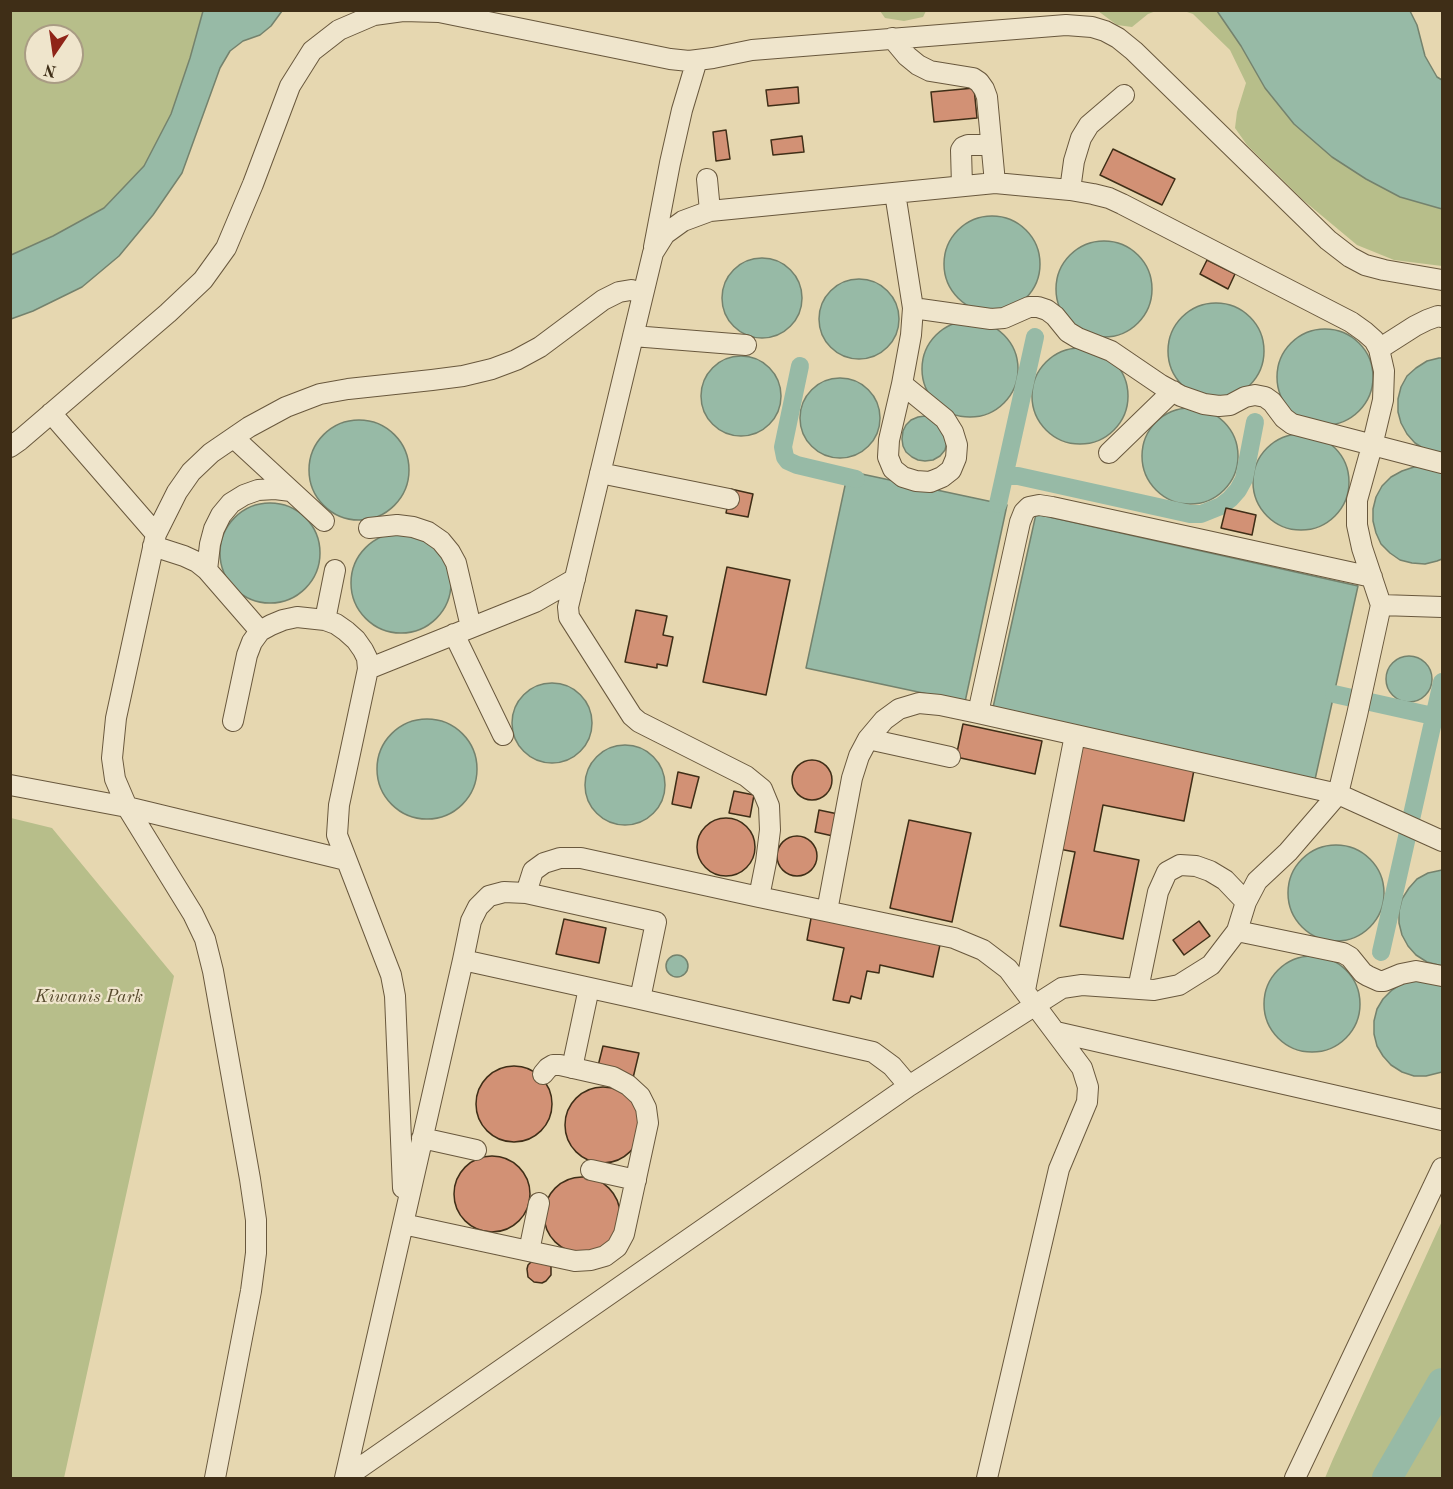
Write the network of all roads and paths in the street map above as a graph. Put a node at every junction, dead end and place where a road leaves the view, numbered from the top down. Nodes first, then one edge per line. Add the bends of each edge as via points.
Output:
1 (892, 38) junction
2 (697, 60) junction
3 (1124, 95) dead end
4 (991, 145) junction
5 (706, 179) dead end
6 (995, 183) junction
7 (963, 186) junction
8 (1070, 190) junction
9 (895, 193) junction
10 (710, 211) junction
11 (653, 253) junction
12 (1443, 280) edge
13 (643, 293) junction
14 (913, 308) junction
15 (1443, 317) edge
16 (633, 336) junction
17 (746, 345) dead end
18 (1379, 349) junction
19 (902, 384) junction
20 (1173, 392) junction
21 (51, 413) junction
22 (234, 438) junction
23 (1372, 446) junction
24 (10, 447) edge
25 (1109, 453) dead end
26 (1443, 464) edge
27 (600, 473) junction
28 (291, 492) junction
29 (729, 499) dead end
30 (324, 521) dead end
31 (369, 528) dead end
32 (155, 540) junction
33 (207, 570) junction
34 (335, 570) dead end
35 (1372, 577) junction
36 (574, 579) junction
37 (1381, 605) junction
38 (1443, 607) edge
39 (325, 620) junction
40 (260, 631) junction
41 (463, 631) junction
42 (368, 669) junction
43 (978, 713) junction
44 (233, 721) dead end
45 (503, 735) dead end
46 (1075, 735) junction
47 (868, 739) junction
48 (950, 757) dead end
49 (10, 785) edge
50 (1338, 794) junction
51 (128, 807) junction
52 (1443, 841) edge
53 (346, 860) junction
54 (526, 892) junction
55 (759, 897) junction
56 (1246, 902) junction
57 (827, 911) junction
58 (1237, 931) junction
59 (463, 960) junction
60 (1443, 975) edge
61 (589, 988) junction
62 (1138, 989) junction
63 (1030, 998) junction
64 (640, 999) junction
65 (1056, 1032) junction
66 (572, 1068) junction
67 (543, 1074) dead end
68 (909, 1086) junction
69 (1443, 1120) edge
70 (422, 1138) junction
71 (476, 1150) dead end
72 (1443, 1168) edge
73 (591, 1170) dead end
74 (636, 1180) junction
75 (539, 1203) dead end
76 (404, 1219) junction
77 (530, 1251) junction
78 (345, 1478) edge
79 (215, 1479) edge
80 (987, 1479) edge
81 (1295, 1479) edge

1 - 2 lane via 752,50
1 - 4 lane via 918,65 979,82 987,97
1 - 12 lane via 1066,25 1105,31 1134,51 1350,257 1384,270
2 - 11 lane via 682,110
2 - 21 lane via 670,59 438,12 374,15 339,30 312,51 290,86 226,248 203,280
3 - 8 lane via 1089,125 1081,138
4 - 6 lane
4 - 7 lane via 963,147
5 - 10 lane
6 - 7 lane
6 - 8 lane
7 - 9 lane
8 - 18 lane via 1109,198 1351,322 1374,340
9 - 10 lane
9 - 14 lane
10 - 11 lane via 683,221 665,234
11 - 13 lane
13 - 16 lane
13 - 22 lane via 618,292 540,347 492,369 453,378 320,394 286,407
14 - 19 lane
14 - 20 lane via 1004,318 1038,307 1055,316 1068,332 1111,351
15 - 18 lane via 1415,326
16 - 17 lane
16 - 27 lane
18 - 23 lane via 1383,400
19 - 19 lane via 888,457 893,469 903,477 930,482 951,470 957,445 945,419
20 - 23 lane via 1219,406 1255,395 1265,397 1292,424
20 - 25 lane
21 - 24 lane
21 - 32 lane
22 - 28 lane
22 - 32 lane via 191,472 177,492
23 - 26 lane
23 - 35 lane via 1357,500 1356,525
27 - 29 lane
27 - 36 lane
28 - 30 lane
28 - 33 lane via 258,490 231,503 214,529
31 - 41 lane via 413,527 441,541 456,563
32 - 33 lane
32 - 51 lane via 113,741 115,779
33 - 40 lane
34 - 39 lane
35 - 37 lane
35 - 43 lane via 1052,507 1029,507 1020,522
36 - 41 lane via 535,602
36 - 55 lane via 569,617 632,716 746,776 762,789 769,806 770,830
37 - 38 lane
37 - 50 lane
39 - 40 lane via 297,617
39 - 42 lane via 356,640 367,658
40 - 44 lane via 247,655
41 - 42 lane
41 - 45 lane
42 - 53 lane via 338,814 337,835
43 - 46 lane
43 - 47 lane via 919,703 899,709
46 - 50 lane
46 - 63 lane
47 - 48 lane
47 - 57 lane via 852,778
49 - 51 lane
50 - 52 lane
50 - 56 lane via 1257,881
51 - 53 lane
51 - 79 lane via 205,939 254,1210 256,1253 251,1292
53 - 76 lane via 391,975 395,996
54 - 55 lane via 533,871 544,863 581,858
54 - 59 lane via 489,896 478,907
54 - 64 lane via 656,922
55 - 57 lane
56 - 58 lane
56 - 62 lane via 1210,870 1180,865 1167,872 1158,892
57 - 63 lane via 954,938 983,950 1008,969
58 - 60 lane via 1343,953 1379,981 1416,971
58 - 62 lane via 1211,965 1179,985
59 - 61 lane
59 - 70 lane
61 - 64 lane
61 - 66 lane
62 - 63 lane via 1082,984
63 - 65 lane
63 - 68 lane
64 - 68 lane via 873,1052
65 - 69 lane
65 - 80 lane via 1082,1068 1088,1086 1087,1101 1059,1169
66 - 67 lane via 554,1065
66 - 74 lane via 613,1077 640,1096 648,1123
68 - 78 lane
70 - 71 lane
70 - 76 lane
72 - 81 lane
73 - 74 lane
74 - 77 lane via 624,1234 617,1247 605,1256 575,1261
75 - 77 lane
76 - 77 lane
76 - 78 lane

